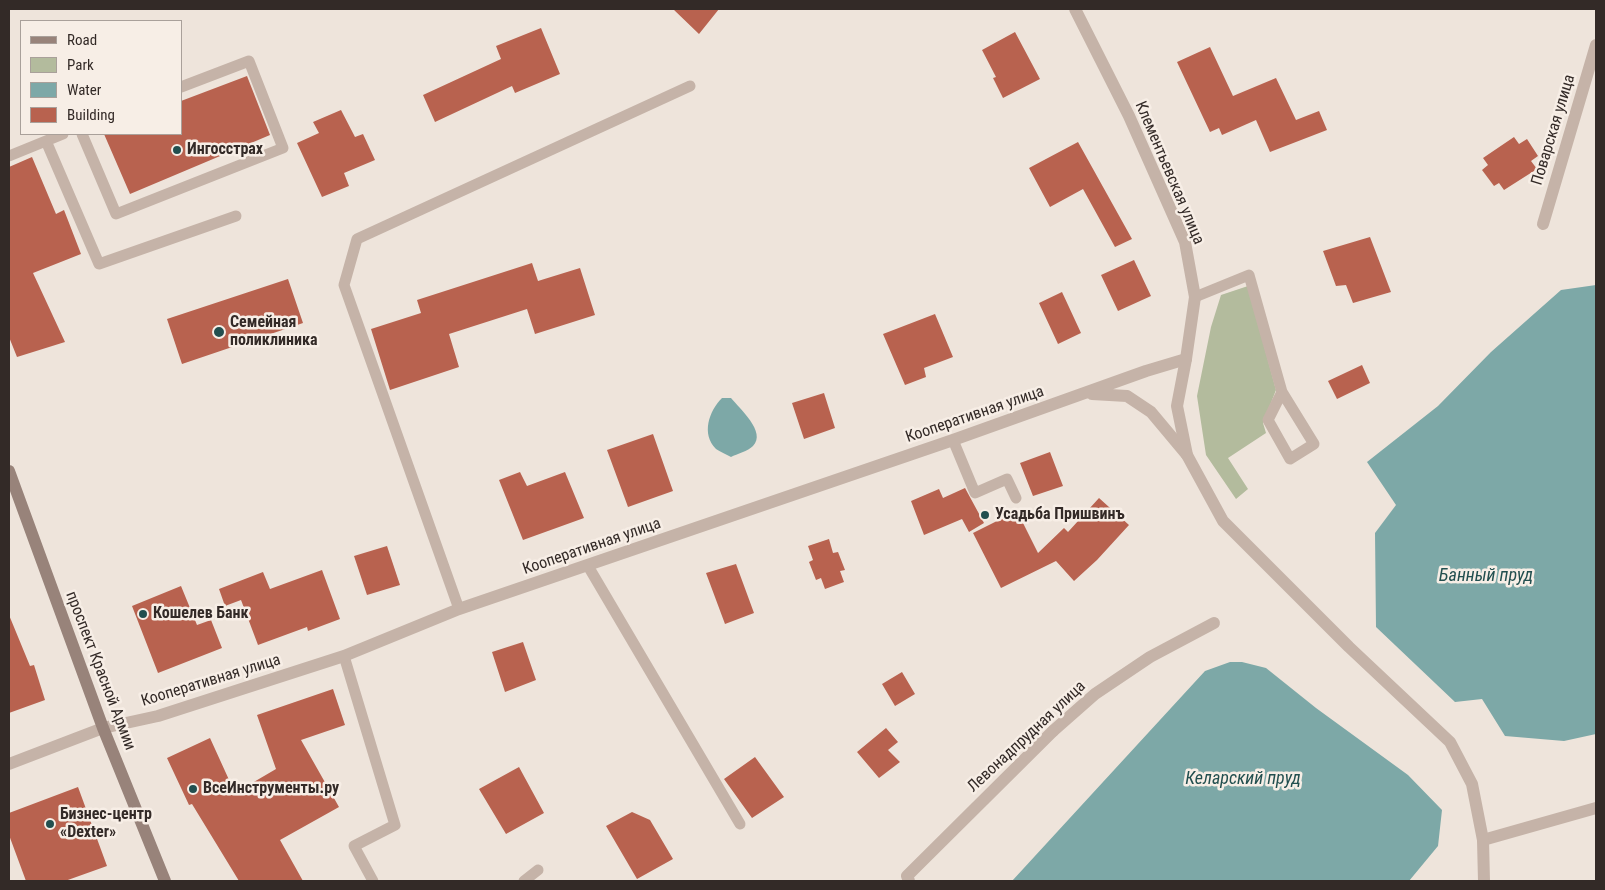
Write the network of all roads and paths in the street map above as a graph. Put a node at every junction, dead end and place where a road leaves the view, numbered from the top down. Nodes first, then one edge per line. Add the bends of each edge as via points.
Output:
1 (1075, 9) edge
2 (1596, 45) edge
3 (690, 86) dead end
4 (182, 88) edge
5 (61, 135) edge
6 (82, 135) edge
7 (46, 141) junction
8 (9, 156) edge
9 (236, 216) dead end
10 (1543, 224) dead end
11 (1195, 296) junction
12 (1186, 359) junction
13 (1282, 392) junction
14 (1082, 394) junction
15 (953, 440) junction
16 (1187, 455) junction
17 (9, 471) edge
18 (1016, 498) dead end
19 (588, 566) junction
20 (459, 609) junction
21 (1214, 623) dead end
22 (344, 656) junction
23 (103, 728) junction
24 (9, 764) edge
25 (1596, 808) edge
26 (740, 824) dead end
27 (1483, 840) junction
28 (538, 870) dead end
29 (165, 881) edge
30 (372, 881) edge
31 (524, 881) edge
32 (910, 881) edge
33 (1484, 881) edge

1 - 11 street, Клементьевская улица via 1129,116 1185,242
2 - 10 street, Поварская улица
3 - 20 lane via 357,239 344,285
4 - 6 lane via 249,61 284,148 116,214
5 - 7 lane
7 - 8 lane
7 - 9 lane via 99,264
11 - 12 street, Клементьевская улица
11 - 13 lane via 1249,275
12 - 14 street, Кооперативная улица
12 - 16 street, Клементьевская улица via 1176,406
13 - 13 lane via 1314,444 1290,458 1268,420
14 - 15 street, Кооперативная улица
14 - 16 street via 1127,396 1152,412
15 - 18 lane via 975,492 1007,478
15 - 19 street, Кооперативная улица
16 - 27 street via 1223,521 1450,742 1472,784
17 - 23 main road, проспект Красной Армии
19 - 20 street, Кооперативная улица
19 - 26 lane
20 - 22 street, Кооперативная улица
21 - 32 street, Левонадпрудная улица via 1150,657 1095,694 1052,731 907,876
22 - 23 street, Кооперативная улица via 158,716
22 - 30 lane via 395,825 354,846
23 - 24 street, Кооперативная улица
23 - 29 main road, проспект Красной Армии
25 - 27 street
27 - 33 street
28 - 31 lane

